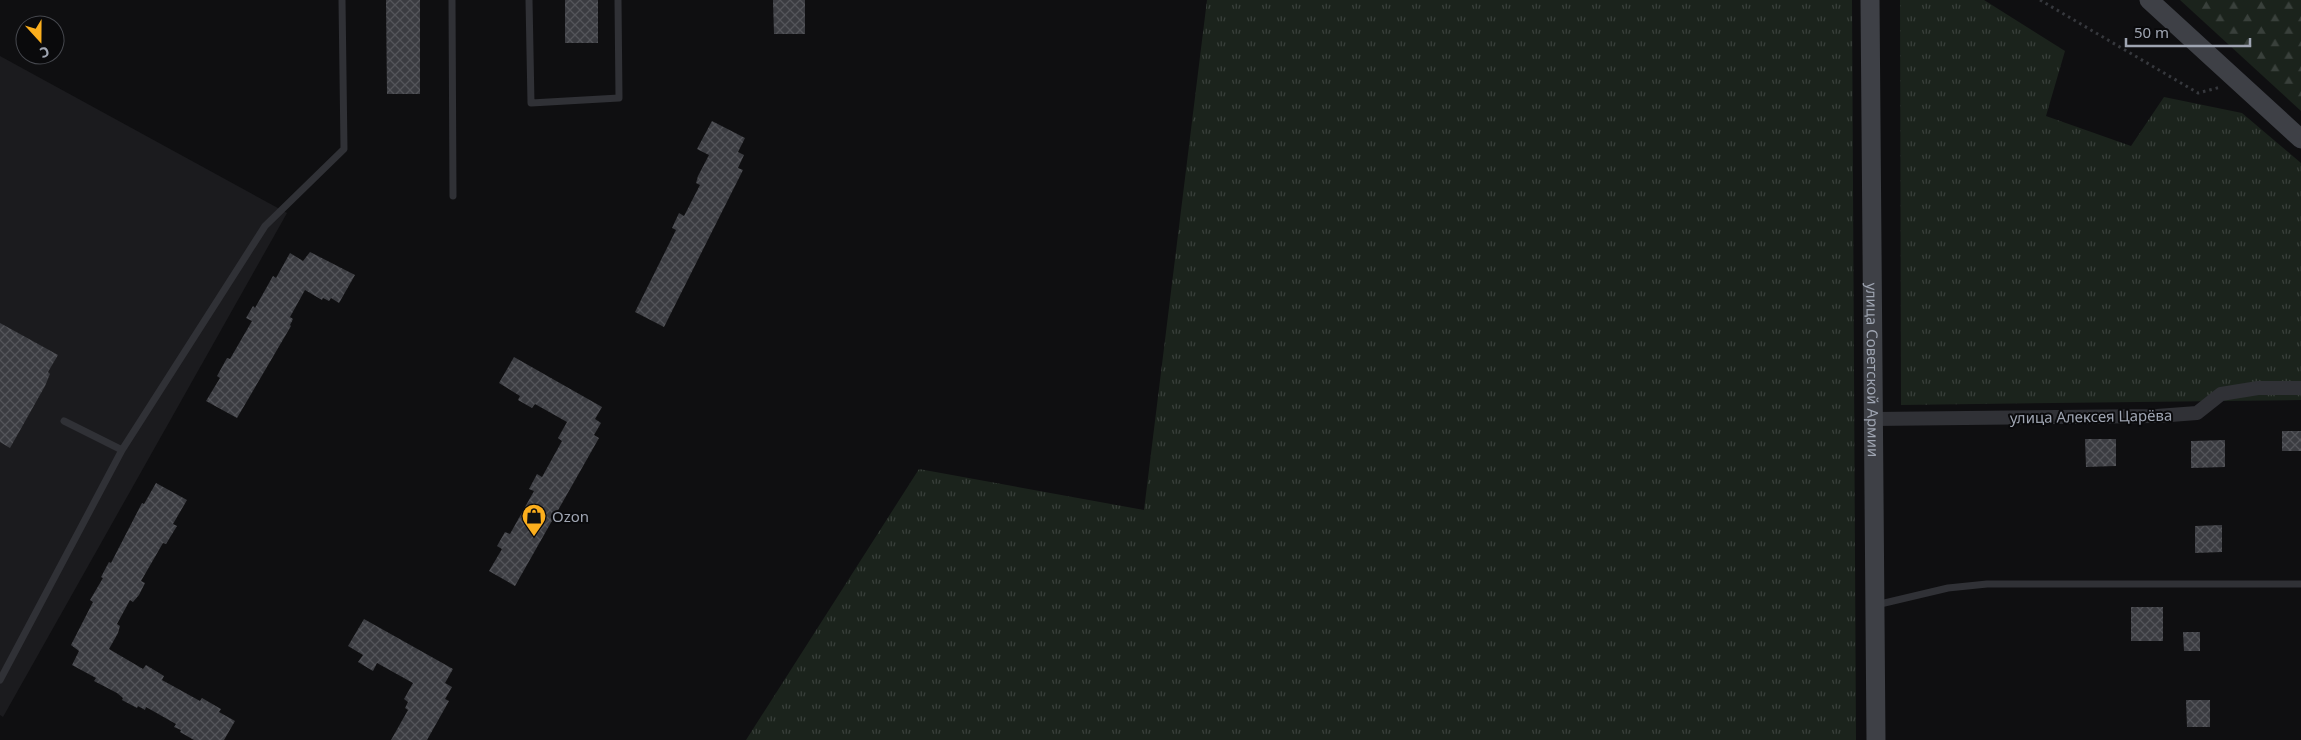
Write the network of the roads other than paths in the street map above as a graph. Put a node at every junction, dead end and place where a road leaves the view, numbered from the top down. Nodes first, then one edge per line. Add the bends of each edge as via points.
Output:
1 (342, 0) edge
2 (452, 0) edge
3 (529, 0) edge
4 (618, 0) edge
5 (1870, 0) edge
6 (2150, 0) edge
7 (2301, 139) edge
8 (453, 196) dead end
9 (2301, 388) edge
10 (1874, 419) junction
11 (64, 421) dead end
12 (122, 450) junction
13 (2301, 584) edge
14 (1875, 605) junction
15 (0, 680) edge
16 (1876, 740) edge

1 - 12 lane via 344,149 265,226
2 - 8 lane
3 - 4 lane via 531,103 619,98
5 - 10 main road, улица Советской Армии
6 - 7 main road
9 - 10 street, улица Алексея Царёва via 2258,388 2221,394 2197,413 2157,416
10 - 14 main road, улица Советской Армии
11 - 12 lane
12 - 15 lane
13 - 14 lane via 1987,584 1948,588
14 - 16 main road, улица Советской Армии

